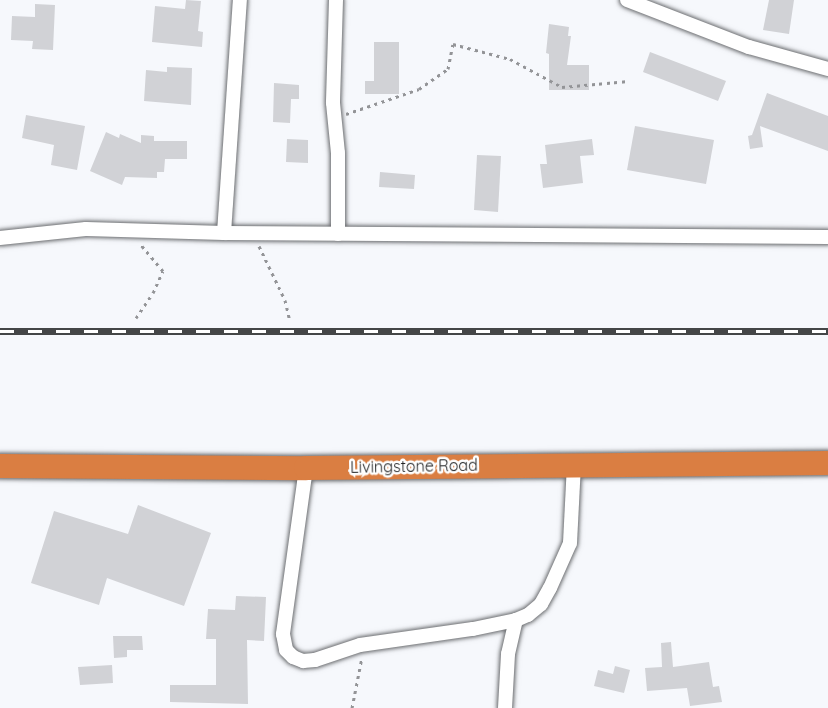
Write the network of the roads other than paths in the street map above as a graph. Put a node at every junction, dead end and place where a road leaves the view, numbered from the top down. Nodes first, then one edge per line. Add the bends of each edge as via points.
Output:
1 (240, 0) edge
2 (336, 0) edge
3 (627, 0) edge
4 (828, 69) edge
5 (224, 233) junction
6 (338, 234) junction
7 (828, 237) edge
8 (0, 238) edge
9 (828, 463) edge
10 (574, 464) junction
11 (0, 466) edge
12 (306, 468) junction
13 (516, 621) junction
14 (505, 708) edge

1 - 5 street
2 - 6 street via 334,118
3 - 4 street via 749,46
5 - 6 street
5 - 8 street via 86,229
6 - 7 street
9 - 10 highway, Livingstone Road
10 - 12 highway, Livingstone Road
10 - 13 street via 570,543 541,604
11 - 12 highway, Livingstone Road
12 - 13 street via 283,634 286,650 293,657 315,660 360,645
13 - 14 street via 508,654

